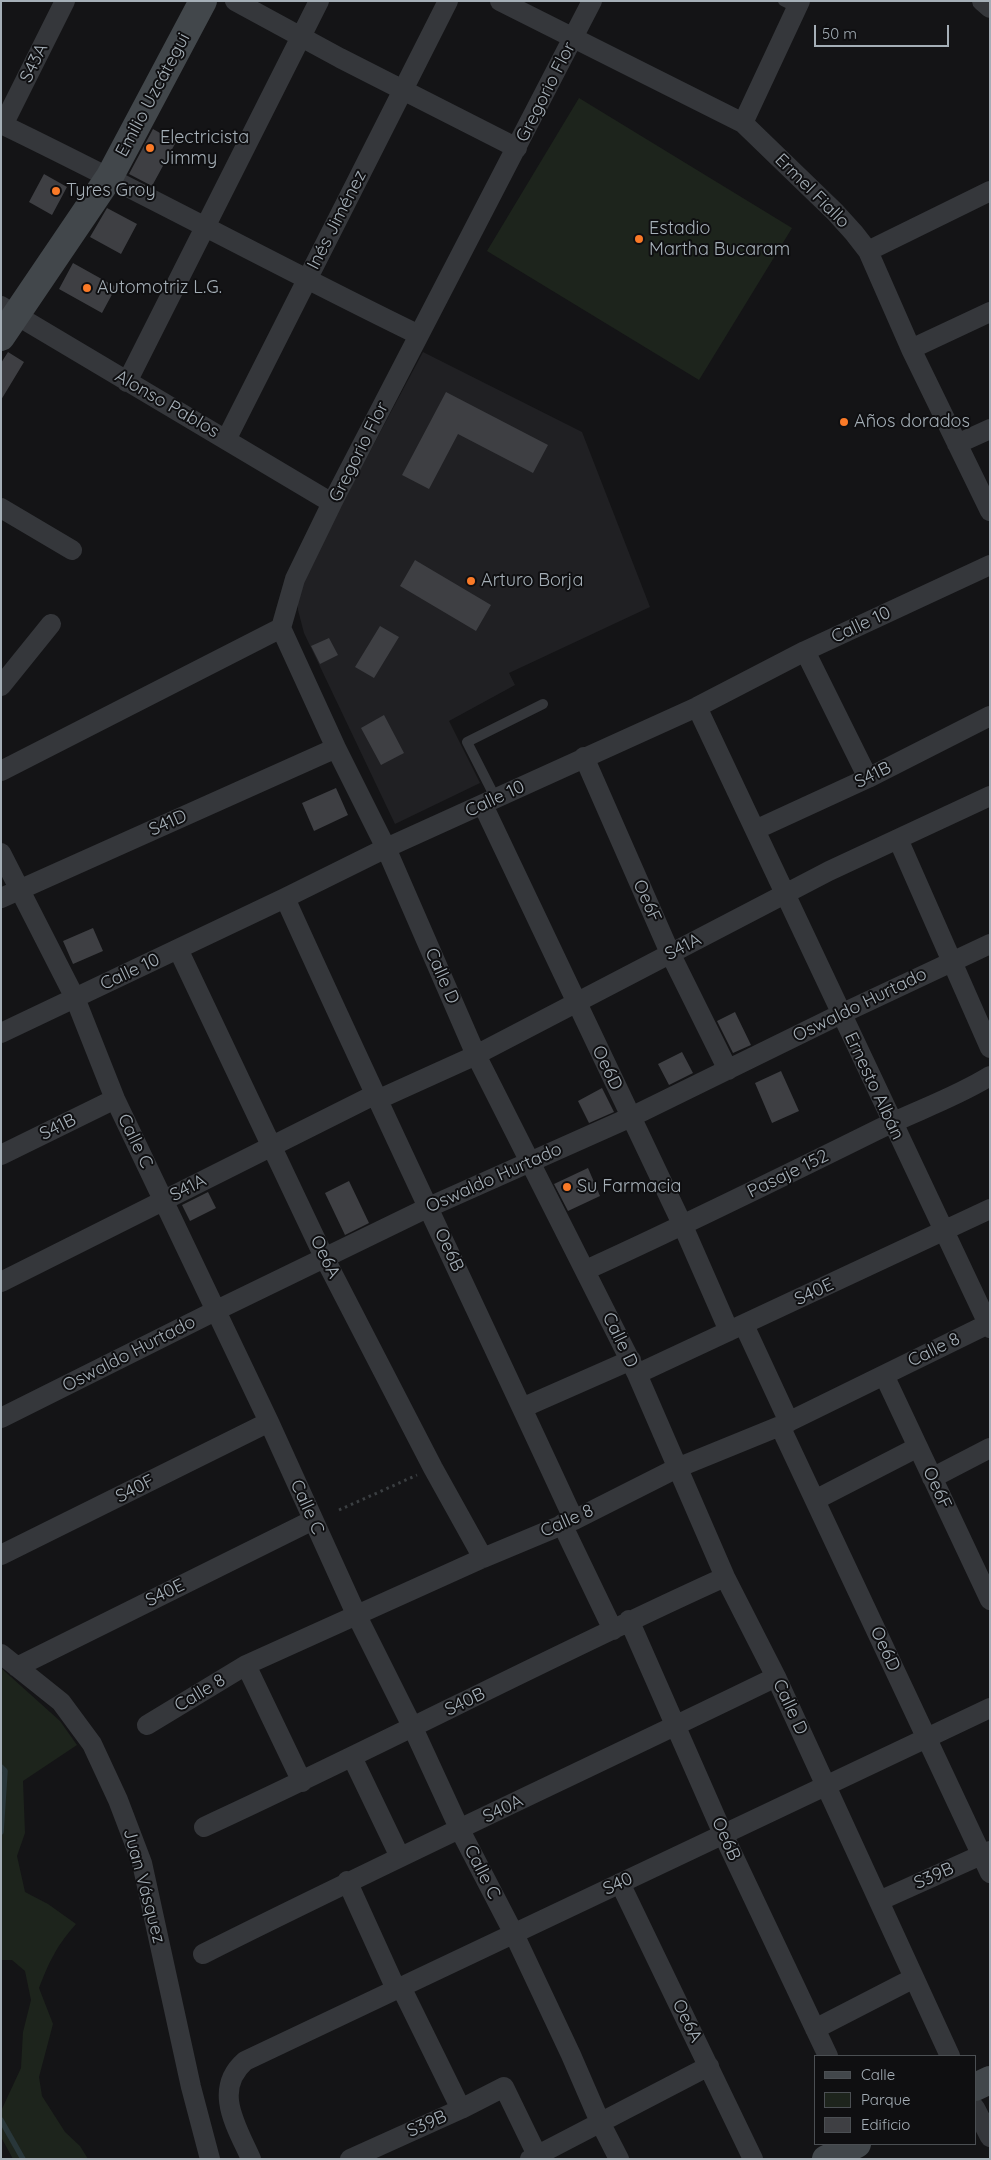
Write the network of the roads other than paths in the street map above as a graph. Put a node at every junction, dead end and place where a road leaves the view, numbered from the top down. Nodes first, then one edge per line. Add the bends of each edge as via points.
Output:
1 (64, 1) edge
2 (203, 1) edge
3 (235, 1) edge
4 (319, 1) edge
5 (448, 1) edge
6 (500, 1) edge
7 (592, 1) edge
8 (982, 1) edge
9 (793, 4) edge
10 (990, 8) edge
11 (301, 37) junction
12 (574, 38) junction
13 (403, 90) junction
14 (2, 124) edge
15 (743, 124) junction
16 (517, 148) junction
17 (110, 176) junction
18 (990, 191) edge
19 (205, 227) junction
20 (868, 251) junction
21 (307, 280) junction
22 (9, 310) edge
23 (990, 312) edge
24 (419, 335) junction
25 (1, 337) edge
26 (911, 349) junction
27 (127, 382) junction
28 (990, 429) edge
29 (227, 438) junction
30 (957, 444) junction
31 (332, 503) junction
32 (1, 508) edge
33 (990, 511) edge
34 (72, 550) dead end
35 (990, 565) edge
36 (51, 624) dead end
37 (281, 628) junction
38 (805, 651) junction
39 (1, 686) edge
40 (543, 704) dead end
41 (697, 707) junction
42 (990, 716) edge
43 (336, 748) junction
44 (584, 756) junction
45 (1, 771) edge
46 (868, 778) junction
47 (990, 796) edge
48 (489, 802) junction
49 (755, 830) junction
50 (898, 838) junction
51 (386, 848) junction
52 (1, 853) edge
53 (20, 889) junction
54 (787, 895) junction
55 (1, 898) edge
56 (285, 898) junction
57 (990, 944) edge
58 (178, 949) junction
59 (670, 953) junction
60 (952, 962) junction
61 (75, 998) junction
62 (576, 1004) junction
63 (840, 1014) junction
64 (1, 1032) edge
65 (990, 1048) edge
66 (476, 1056) junction
67 (728, 1070) junction
68 (990, 1076) edge
69 (376, 1098) junction
70 (115, 1099) junction
71 (631, 1117) junction
72 (892, 1122) junction
73 (272, 1146) junction
74 (1, 1155) edge
75 (530, 1162) junction
76 (164, 1200) junction
77 (429, 1207) junction
78 (990, 1209) edge
79 (683, 1226) junction
80 (944, 1232) junction
81 (325, 1259) junction
82 (586, 1270) junction
83 (1, 1282) edge
84 (217, 1310) junction
85 (989, 1325) edge
86 (736, 1328) junction
87 (634, 1367) junction
88 (884, 1375) junction
89 (522, 1408) junction
90 (1, 1418) edge
91 (269, 1422) junction
92 (784, 1424) junction
93 (918, 1448) junction
94 (990, 1448) edge
95 (677, 1468) junction
96 (932, 1478) junction
97 (815, 1500) junction
98 (313, 1520) junction
99 (568, 1522) junction
100 (1, 1556) edge
101 (483, 1558) junction
102 (725, 1576) junction
103 (990, 1600) edge
104 (357, 1616) junction
105 (621, 1625) junction
106 (1, 1654) edge
107 (246, 1665) junction
108 (17, 1667) junction
109 (776, 1677) junction
110 (990, 1708) edge
111 (147, 1725) dead end
112 (677, 1725) junction
113 (413, 1728) junction
114 (926, 1738) junction
115 (352, 1758) junction
116 (302, 1782) junction
117 (826, 1785) junction
118 (204, 1826) dead end
119 (460, 1830) junction
120 (723, 1834) junction
121 (986, 1853) edge
122 (400, 1858) junction
123 (990, 1873) edge
124 (347, 1881) junction
125 (620, 1883) junction
126 (879, 1901) junction
127 (514, 1934) junction
128 (203, 1954) dead end
129 (914, 1978) junction
130 (398, 1988) junction
131 (815, 2029) junction
132 (828, 2055) edge
133 (950, 2055) edge
134 (708, 2066) junction
135 (990, 2080) edge
136 (976, 2087) edge
137 (461, 2109) junction
138 (976, 2110) edge
139 (600, 2122) junction
140 (990, 2137) edge
141 (855, 2145) edge
142 (534, 2157) edge
143 (210, 2159) edge
144 (251, 2159) edge
145 (350, 2159) edge
146 (619, 2159) edge
147 (754, 2159) edge
148 (826, 2159) edge

1 - 14 street, S43A
2 - 17 street, Emilio Uzcátegui
3 - 11 street
4 - 11 street
5 - 13 street, Inés Jiménez
6 - 12 street, Ermel Fiallo
7 - 12 street, Gregorio Flor
8 - 10 street
9 - 15 street
11 - 13 street
11 - 19 street
12 - 15 street, Ermel Fiallo
12 - 16 street, Gregorio Flor
13 - 16 street
13 - 21 street, Inés Jiménez
14 - 17 street
15 - 20 street, Ermel Fiallo via 835,212
16 - 24 street, Gregorio Flor
17 - 19 street
17 - 22 street, Emilio Uzcátegui
18 - 20 street
19 - 21 street
19 - 27 street
20 - 26 street, Ermel Fiallo
21 - 24 street
21 - 29 street, Inés Jiménez
22 - 25 street, Emilio Uzcátegui
22 - 27 street, Alonso Pablos
23 - 26 street
24 - 31 street, Gregorio Flor
26 - 30 street, Ermel Fiallo
27 - 29 street, Alonso Pablos
28 - 30 street
29 - 31 street, Alonso Pablos
30 - 33 street, Ermel Fiallo
31 - 37 street, Gregorio Flor via 295,579
32 - 34 street
35 - 38 street, Calle 10
36 - 39 street
37 - 43 street, Calle D
37 - 45 street
38 - 41 street, Calle 10
38 - 46 street
40 - 48 lane via 467,742
41 - 44 street, Calle 10
41 - 49 street, Ernesto Albán
42 - 46 street, S41B
43 - 51 street, Calle D
43 - 53 street, S41D
44 - 48 street, Calle 10
44 - 59 street, Oe6F
46 - 49 street, S41B
47 - 50 street, S41A
48 - 51 street, Calle 10
48 - 62 street, Oe6D
49 - 54 street, Ernesto Albán
50 - 54 street, S41A
50 - 60 street
51 - 56 street, Calle 10
51 - 66 street, Calle D
52 - 53 street, Calle C
53 - 55 street, S41D
53 - 61 street, Calle C
54 - 59 street, S41A
54 - 63 street, Ernesto Albán
56 - 58 street, Calle 10
56 - 69 street, Oe6B
57 - 60 street, Oswaldo Hurtado
58 - 61 street, Calle 10
58 - 73 street, Oe6A
59 - 62 street, S41A
59 - 67 street, Oe6F
60 - 63 street, Oswaldo Hurtado
60 - 65 street
61 - 64 street, Calle 10
61 - 70 street, Calle C
62 - 66 street, S41A
62 - 71 street, Oe6D
63 - 67 street, Oswaldo Hurtado
63 - 72 street, Ernesto Albán
66 - 69 street, S41A
66 - 75 street, Calle D
67 - 71 street, Oswaldo Hurtado
68 - 72 street, Pasaje 152 via 966,1091
69 - 73 street, S41A
69 - 77 street, Oe6B
70 - 74 street, S41B
70 - 76 street, Calle C
71 - 75 street, Oswaldo Hurtado
71 - 79 street, Oe6D
72 - 79 street, Pasaje 152
72 - 80 street, Ernesto Albán
73 - 76 street, S41A
73 - 81 street, Oe6A
75 - 77 street, Oswaldo Hurtado
75 - 82 street, Calle D
76 - 83 street, S41A
76 - 84 street, Calle C
77 - 81 street, Oswaldo Hurtado
77 - 89 street, Oe6B
78 - 80 street, S40E
79 - 82 street, Pasaje 152
79 - 86 street, Oe6D
80 - 85 street, Ernesto Albán
80 - 86 street, S40E
81 - 84 street, Oswaldo Hurtado
81 - 101 street, Oe6A
82 - 87 street, Calle D
84 - 90 street, Oswaldo Hurtado
84 - 91 street, Calle C
85 - 88 street, Calle 8
86 - 87 street, S40E
86 - 92 street, Oe6D
87 - 89 street, S40E
87 - 95 street, Calle D
88 - 92 street, Calle 8
88 - 93 street, Oe6F
89 - 99 street, Oe6B
91 - 98 street, Calle C
91 - 100 street, S40F
92 - 95 street, Calle 8
92 - 97 street, Oe6D
93 - 96 street, Oe6F
93 - 97 street
94 - 96 street
95 - 99 street, Calle 8
95 - 102 street, Calle D
96 - 103 street, Oe6F
97 - 114 street, Oe6D
98 - 104 street, Calle C
98 - 108 street, S40E
99 - 101 street, Calle 8
99 - 105 street, Oe6B
101 - 104 street, Calle 8
102 - 105 street, S40B
102 - 109 street, Calle D
104 - 107 street, Calle 8
104 - 113 street, Calle C
105 - 112 street, Oe6B
105 - 113 street, S40B
106 - 108 street, Juan Vásquez
107 - 111 street, Calle 8
107 - 116 street
108 - 143 street, Juan Vásquez via 61,1702 92,1744 130,1830 142,1863
109 - 112 street, S40A
109 - 117 street, Calle D
110 - 114 street, S40
112 - 119 street, S40A
112 - 120 street, Oe6B
113 - 115 street, S40B
113 - 119 street, Calle C
114 - 117 street, S40
114 - 121 street, Oe6D
115 - 116 street, S40B
115 - 122 street
116 - 118 street, S40B
117 - 120 street, S40
117 - 126 street, Calle D
119 - 122 street, S40A
119 - 127 street, Calle C
120 - 125 street, S40
120 - 131 street, Oe6B
121 - 123 street, Oe6D
121 - 126 street, S39B
122 - 124 street, S40A
124 - 128 street, S40A
124 - 130 street
125 - 127 street, S40
125 - 134 street, Oe6A
126 - 129 street, Calle D
127 - 130 street, S40
127 - 139 street, Calle C
129 - 131 street
129 - 133 street, Calle D
130 - 137 street
130 - 144 street, S40 via 246,2061 236,2069 230,2082 228,2103
131 - 132 street, Oe6B
134 - 139 street
134 - 147 street, Oe6A
135 - 136 street
137 - 142 street, S39B via 504,2088
137 - 145 street, S39B
138 - 140 street
139 - 142 street
139 - 146 street, Calle C
141 - 148 street

